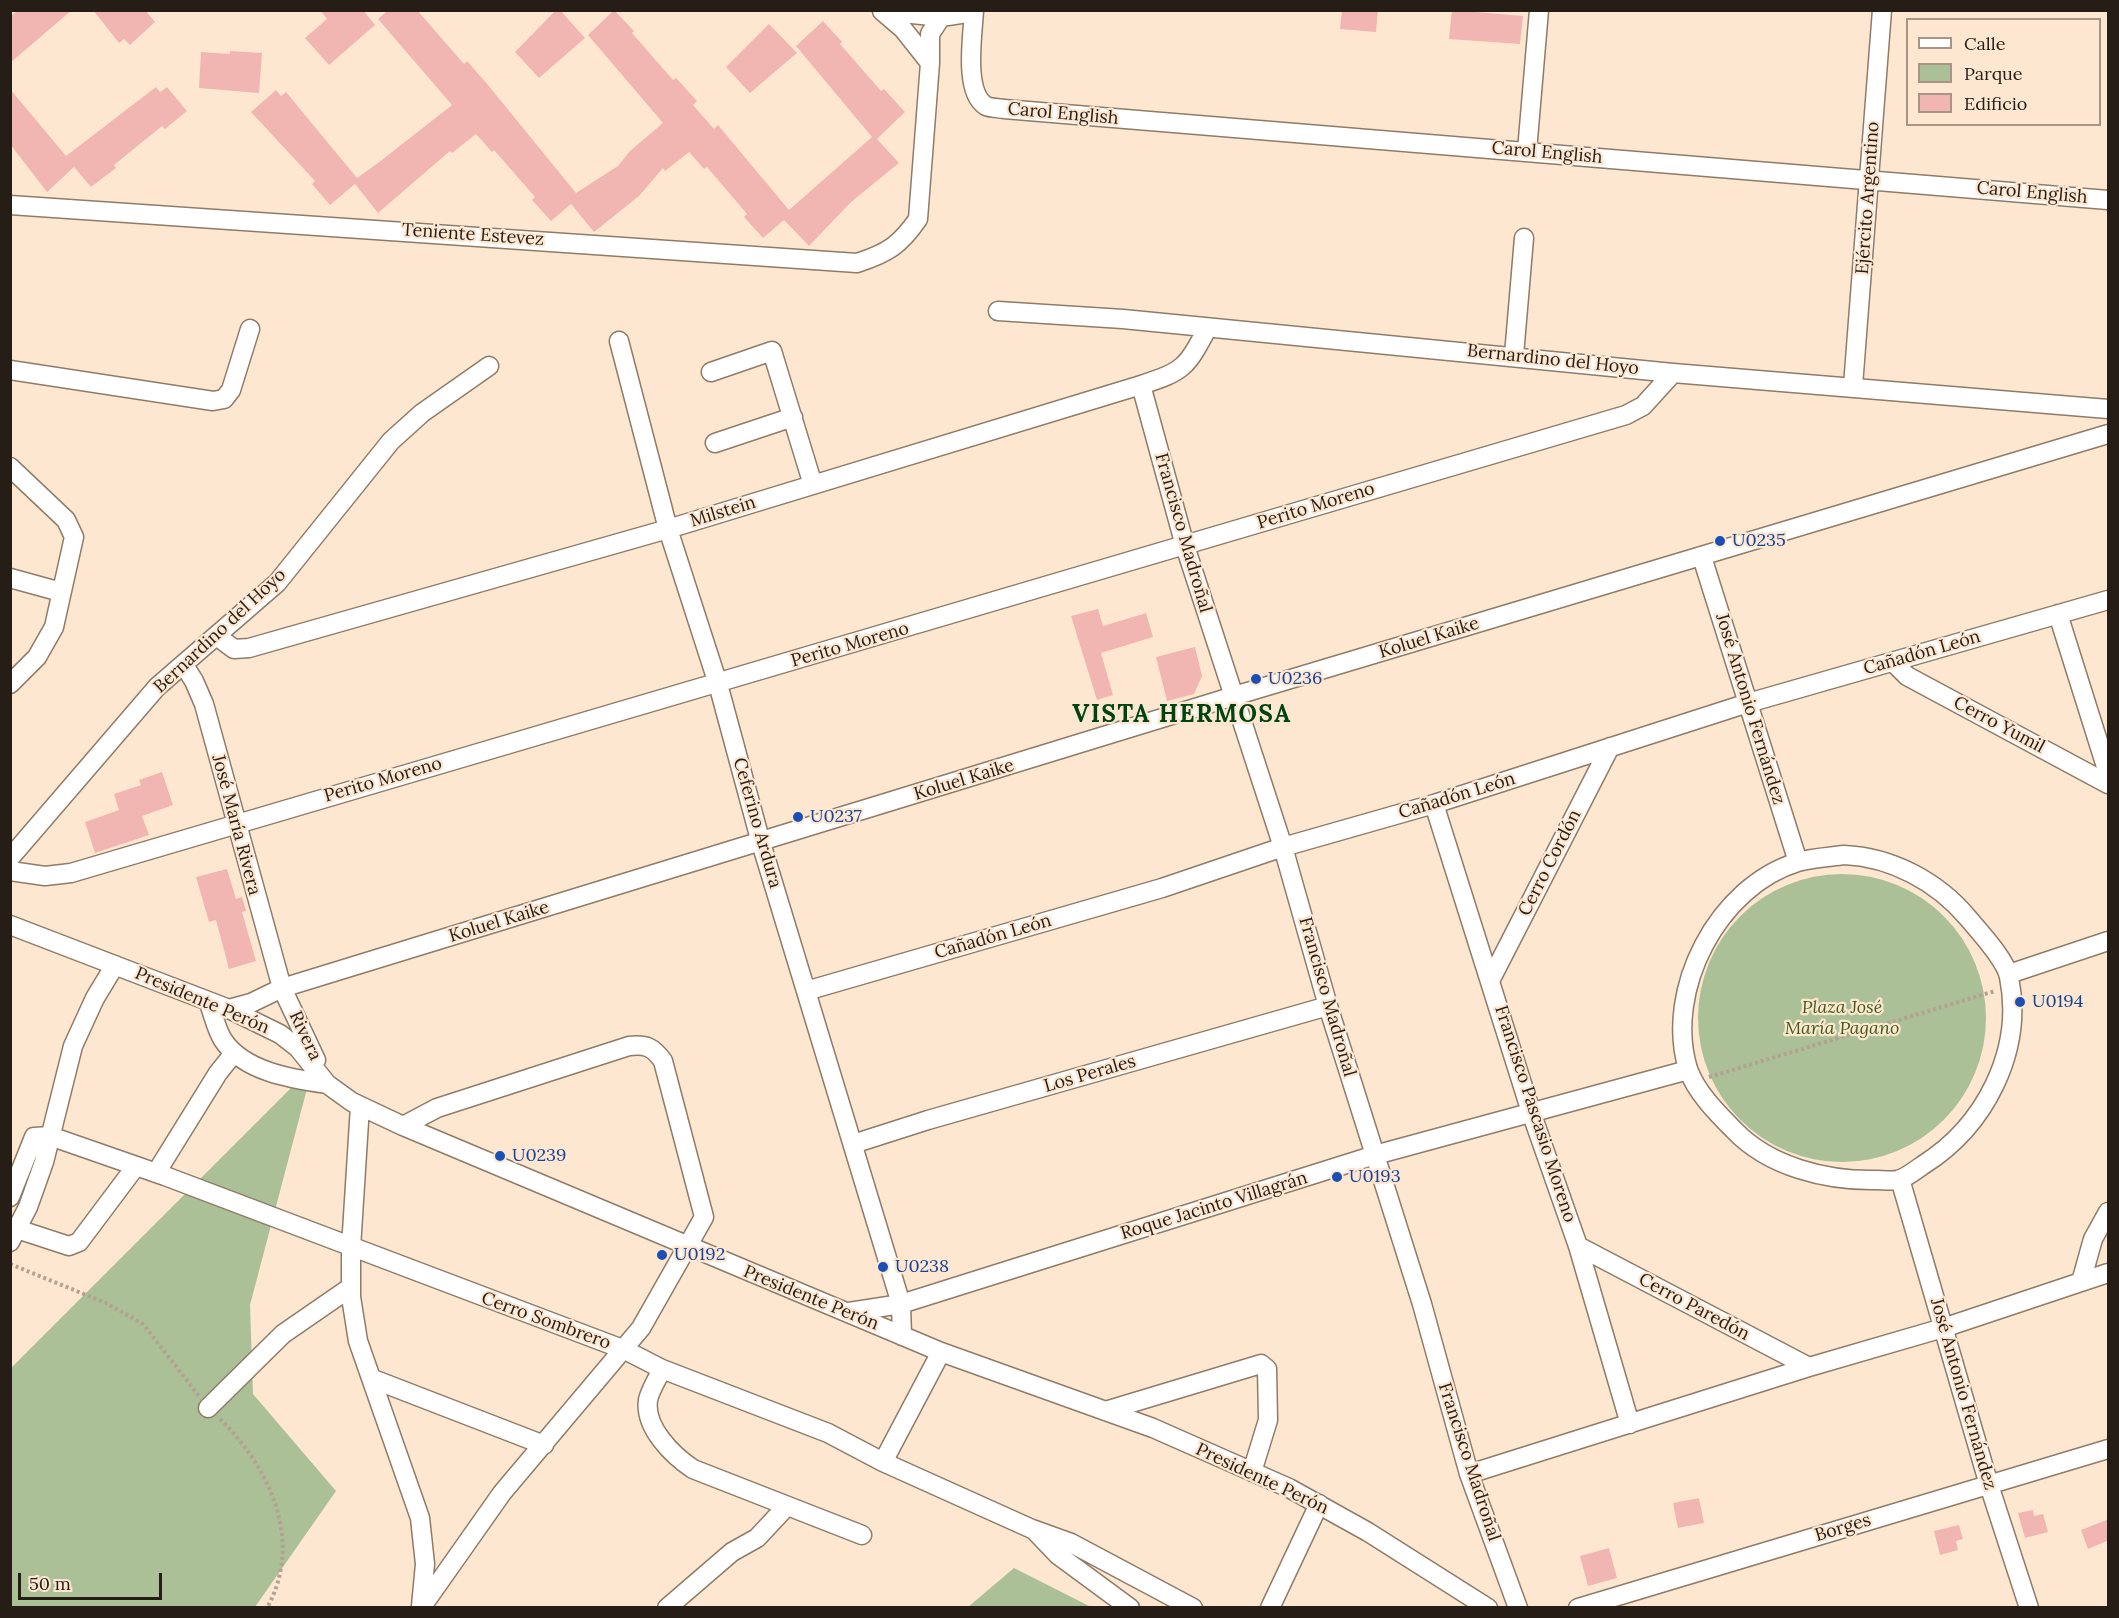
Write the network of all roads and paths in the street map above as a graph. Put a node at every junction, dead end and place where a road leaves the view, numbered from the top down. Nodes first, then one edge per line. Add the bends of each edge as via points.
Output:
1 (875, 10) edge
2 (1539, 10) edge
3 (1882, 10) edge
4 (882, 11) edge
5 (974, 11) edge
6 (941, 17) junction
7 (930, 63) junction
8 (1527, 151) junction
9 (1869, 179) junction
10 (2109, 200) edge
11 (10, 205) edge
12 (1524, 238) dead end
13 (999, 311) dead end
14 (250, 329) dead end
15 (1207, 329) junction
16 (619, 341) dead end
17 (1514, 355) junction
18 (489, 366) dead end
19 (10, 370) edge
20 (711, 372) dead end
21 (1673, 373) junction
22 (1142, 385) junction
23 (1853, 386) junction
24 (2109, 409) edge
25 (793, 417) junction
26 (2109, 434) edge
27 (715, 443) dead end
28 (10, 466) edge
29 (813, 485) junction
30 (668, 529) junction
31 (1185, 546) junction
32 (1702, 557) junction
33 (10, 578) edge
34 (61, 592) junction
35 (2109, 600) edge
36 (2058, 614) junction
37 (218, 637) junction
38 (1893, 662) junction
39 (184, 665) junction
40 (10, 684) edge
41 (718, 684) junction
42 (1234, 696) junction
43 (1748, 703) junction
44 (1610, 747) junction
45 (2109, 773) edge
46 (2109, 784) edge
47 (1434, 804) junction
48 (234, 823) junction
49 (761, 843) junction
50 (1284, 847) junction
51 (10, 858) edge
52 (1798, 862) junction
53 (10, 871) edge
54 (10, 925) edge
55 (2109, 941) edge
56 (115, 965) junction
57 (1491, 979) junction
58 (2009, 980) junction
59 (282, 987) junction
60 (806, 991) junction
61 (208, 1001) junction
62 (1328, 1006) junction
63 (229, 1009) junction
64 (234, 1053) junction
65 (1693, 1077) junction
66 (327, 1084) junction
67 (360, 1106) junction
68 (1532, 1112) junction
69 (403, 1126) junction
70 (50, 1137) junction
71 (853, 1144) junction
72 (1375, 1155) junction
73 (136, 1166) junction
74 (156, 1173) junction
75 (1900, 1179) junction
76 (10, 1197) edge
77 (2109, 1212) edge
78 (14, 1235) edge
79 (1578, 1246) junction
80 (351, 1248) junction
81 (687, 1248) junction
82 (10, 1264) edge
83 (2109, 1273) edge
84 (2081, 1282) junction
85 (351, 1287) junction
86 (902, 1304) junction
87 (845, 1312) junction
88 (1943, 1328) junction
89 (902, 1336) junction
90 (625, 1350) junction
91 (941, 1352) junction
92 (1809, 1367) junction
93 (662, 1369) junction
94 (373, 1379) junction
95 (208, 1408) junction
96 (1105, 1411) junction
97 (1630, 1425) junction
98 (544, 1445) junction
99 (2109, 1449) edge
100 (883, 1462) junction
101 (1252, 1472) junction
102 (1469, 1474) junction
103 (1989, 1485) junction
104 (1319, 1504) junction
105 (786, 1507) junction
106 (1032, 1528) junction
107 (862, 1535) dead end
108 (267, 1608) edge
109 (421, 1608) edge
110 (667, 1608) edge
111 (1130, 1608) edge
112 (1193, 1608) edge
113 (1270, 1608) edge
114 (1488, 1608) edge
115 (1518, 1608) edge
116 (1578, 1608) edge
117 (2029, 1608) edge

1 - 4 street
2 - 8 street
3 - 9 street, Ejército Argentino
4 - 6 street
4 - 7 street via 903,29
5 - 6 street
5 - 8 street, Carol English via 971,75 974,93 986,106
6 - 7 street via 930,34
7 - 11 street, Teniente Estevez via 918,219 904,240 881,255 857,263
8 - 9 street, Carol English
9 - 10 street, Carol English
9 - 23 street, Ejército Argentino
12 - 17 street
13 - 15 street, Bernardino del Hoyo
14 - 19 street via 231,390 224,399 213,401
15 - 17 street, Bernardino del Hoyo
15 - 22 street, Milstein via 1189,362 1176,374
16 - 30 street, Ceferino Ardura
17 - 21 street, Bernardino del Hoyo
18 - 37 street, Bernardino del Hoyo via 422,413 391,441 277,583
20 - 25 street via 772,351
21 - 23 street, Bernardino del Hoyo
21 - 31 street, Perito Moreno via 1643,406 1626,415
22 - 29 street, Milstein
22 - 31 street, Francisco Madroñal
23 - 24 street, Bernardino del Hoyo
25 - 27 street
25 - 29 street
26 - 32 street, Koluel Kaike
28 - 34 street via 66,520 74,537
29 - 30 street, Milstein
30 - 37 street, Milstein via 249,648 234,649
30 - 41 street, Ceferino Ardura
31 - 41 street, Perito Moreno
31 - 42 street, Francisco Madroñal
32 - 42 street, Koluel Kaike
32 - 43 street, José Antonio Fernández
33 - 34 street
34 - 40 street via 54,627 37,657
35 - 36 street, Cañadón León
36 - 38 street, Cañadón León
36 - 45 street
37 - 39 street, Bernardino del Hoyo
38 - 43 street, Cañadón León
38 - 46 street, Cerro Yumil via 1907,676
39 - 48 street, José María Rivera via 204,704
39 - 51 street, Bernardino del Hoyo via 157,687
41 - 48 street, Perito Moreno
41 - 49 street, Ceferino Ardura
42 - 49 street, Koluel Kaike
42 - 50 street, Francisco Madroñal
43 - 44 street, Cañadón León
43 - 52 street, José Antonio Fernández
44 - 47 street, Cañadón León
44 - 57 street, Cerro Cordón
47 - 50 street, Cañadón León
47 - 57 street, Francisco Pascasio Moreno
48 - 53 street, Perito Moreno via 71,873 45,876
48 - 59 street, José María Rivera
49 - 59 street, Koluel Kaike
49 - 60 street, Ceferino Ardura
50 - 60 street, Cañadón León via 1162,888
50 - 62 street, Francisco Madroñal
52 - 58 street via 1844,855 1868,856 1924,880 1957,905 1983,936
52 - 65 street via 1767,877 1731,905 1706,942 1687,982 1682,1021
54 - 56 street, Presidente Perón
55 - 58 street
56 - 61 street, Presidente Perón
56 - 70 street via 74,1046
57 - 68 street, Francisco Pascasio Moreno
58 - 65 path via 1985,995 1709,1076
58 - 75 street via 2012,1030 2000,1077 1973,1120 1944,1152
59 - 63 street, Koluel Kaike
59 - 66 street, Rivera
60 - 71 street, Ceferino Ardura
61 - 63 street, Presidente Perón
61 - 64 street via 223,1039
62 - 71 street, Los Perales
62 - 72 street, Francisco Madroñal
63 - 66 street, Presidente Perón via 280,1034 298,1048
64 - 66 street via 288,1079
64 - 74 street
65 - 68 street, Roque Jacinto Villagrán
65 - 75 street via 1710,1106 1739,1135 1772,1157 1808,1173 1854,1181
66 - 67 street, Presidente Perón
67 - 69 street, Presidente Perón
67 - 80 street
68 - 72 street, Roque Jacinto Villagrán
68 - 79 street, Francisco Pascasio Moreno
69 - 81 street, Presidente Perón
69 - 81 street via 437,1108 629,1046 642,1044 654,1049 663,1061 702,1204 704,1217
70 - 73 street, Cerro Sombrero
70 - 76 street via 34,1137
70 - 78 street via 28,1207
71 - 86 street, Ceferino Ardura
72 - 86 street, Roque Jacinto Villagrán
72 - 102 street, Francisco Madroñal
73 - 74 street, Cerro Sombrero
73 - 78 street via 79,1242 69,1246
74 - 80 street, Cerro Sombrero
75 - 88 street, José Antonio Fernández
77 - 84 street via 2093,1239
79 - 92 street, Cerro Paredón
79 - 97 street, Francisco Pascasio Moreno
80 - 85 street
80 - 90 street, Cerro Sombrero
81 - 87 street, Presidente Perón
81 - 90 street
82 - 95 path via 106,1303 142,1324
83 - 84 street
84 - 88 street
85 - 94 street via 358,1341
85 - 95 street via 283,1334
86 - 87 street, Roque Jacinto Villagrán
86 - 89 street, Ceferino Ardura
87 - 89 street, Presidente Perón
88 - 92 street
88 - 103 street, José Antonio Fernández
89 - 91 street, Presidente Perón
90 - 93 street, Cerro Sombrero
90 - 98 street
91 - 96 street, Presidente Perón
91 - 100 street
92 - 97 street
93 - 100 street, Cerro Sombrero via 828,1433
93 - 105 street via 648,1398 648,1416 677,1459
94 - 98 street
94 - 109 street via 420,1518 425,1564
95 - 108 path via 243,1442 270,1491 283,1533 278,1588
96 - 101 street, Presidente Perón
96 - 101 street via 1262,1364 1267,1369 1268,1420
97 - 102 street
98 - 109 street via 502,1493
99 - 103 street, Borges
100 - 106 street, Cerro Sombrero
101 - 104 street, Presidente Perón
102 - 115 street, Francisco Madroñal
103 - 116 street, Borges
103 - 117 street, José Antonio Fernández
104 - 113 street
104 - 114 street, Presidente Perón
105 - 107 street
105 - 110 street via 758,1538 732,1552
106 - 111 street, Cerro Sombrero via 1058,1555
106 - 112 street, Cerro Sombrero via 1071,1543

